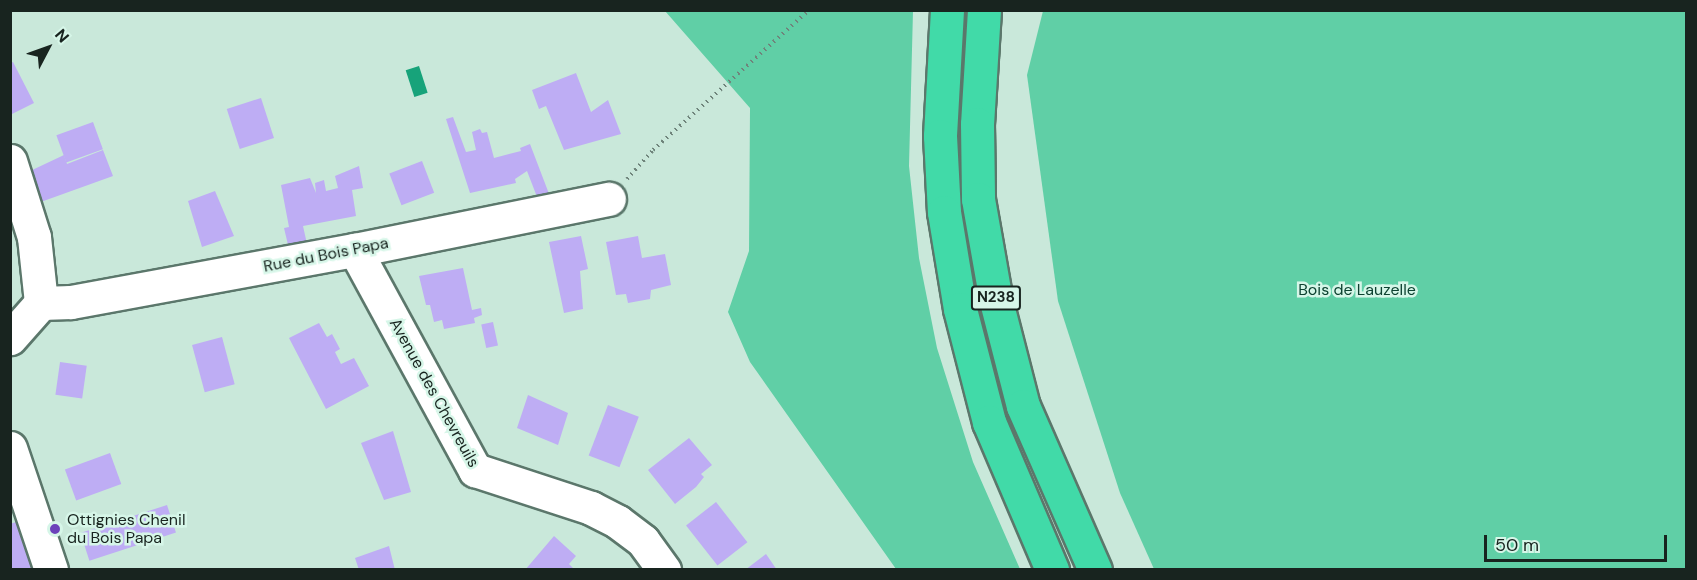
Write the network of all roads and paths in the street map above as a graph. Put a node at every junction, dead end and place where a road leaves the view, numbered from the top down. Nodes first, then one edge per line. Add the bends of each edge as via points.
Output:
1 (809, 10) edge
2 (946, 10) edge
3 (984, 10) edge
4 (10, 161) edge
5 (609, 199) joint
6 (355, 250) junction
7 (41, 303) junction
8 (10, 338) edge
9 (10, 448) edge
10 (51, 570) edge
11 (664, 570) edge
12 (1052, 570) edge
13 (1095, 570) edge

1 - 5 path via 652,150
2 - 12 highway, N238 via 940,136 944,212 960,309 989,422
3 - 13 highway, N238 via 978,91 978,199 996,301 1023,406
4 - 7 street via 34,237
5 - 6 street, Rue du Bois Papa
6 - 7 street, Rue du Bois Papa via 71,302
6 - 11 street, Avenue des Chevreuils via 475,470 591,508 618,522 643,541
7 - 8 street
9 - 10 street

